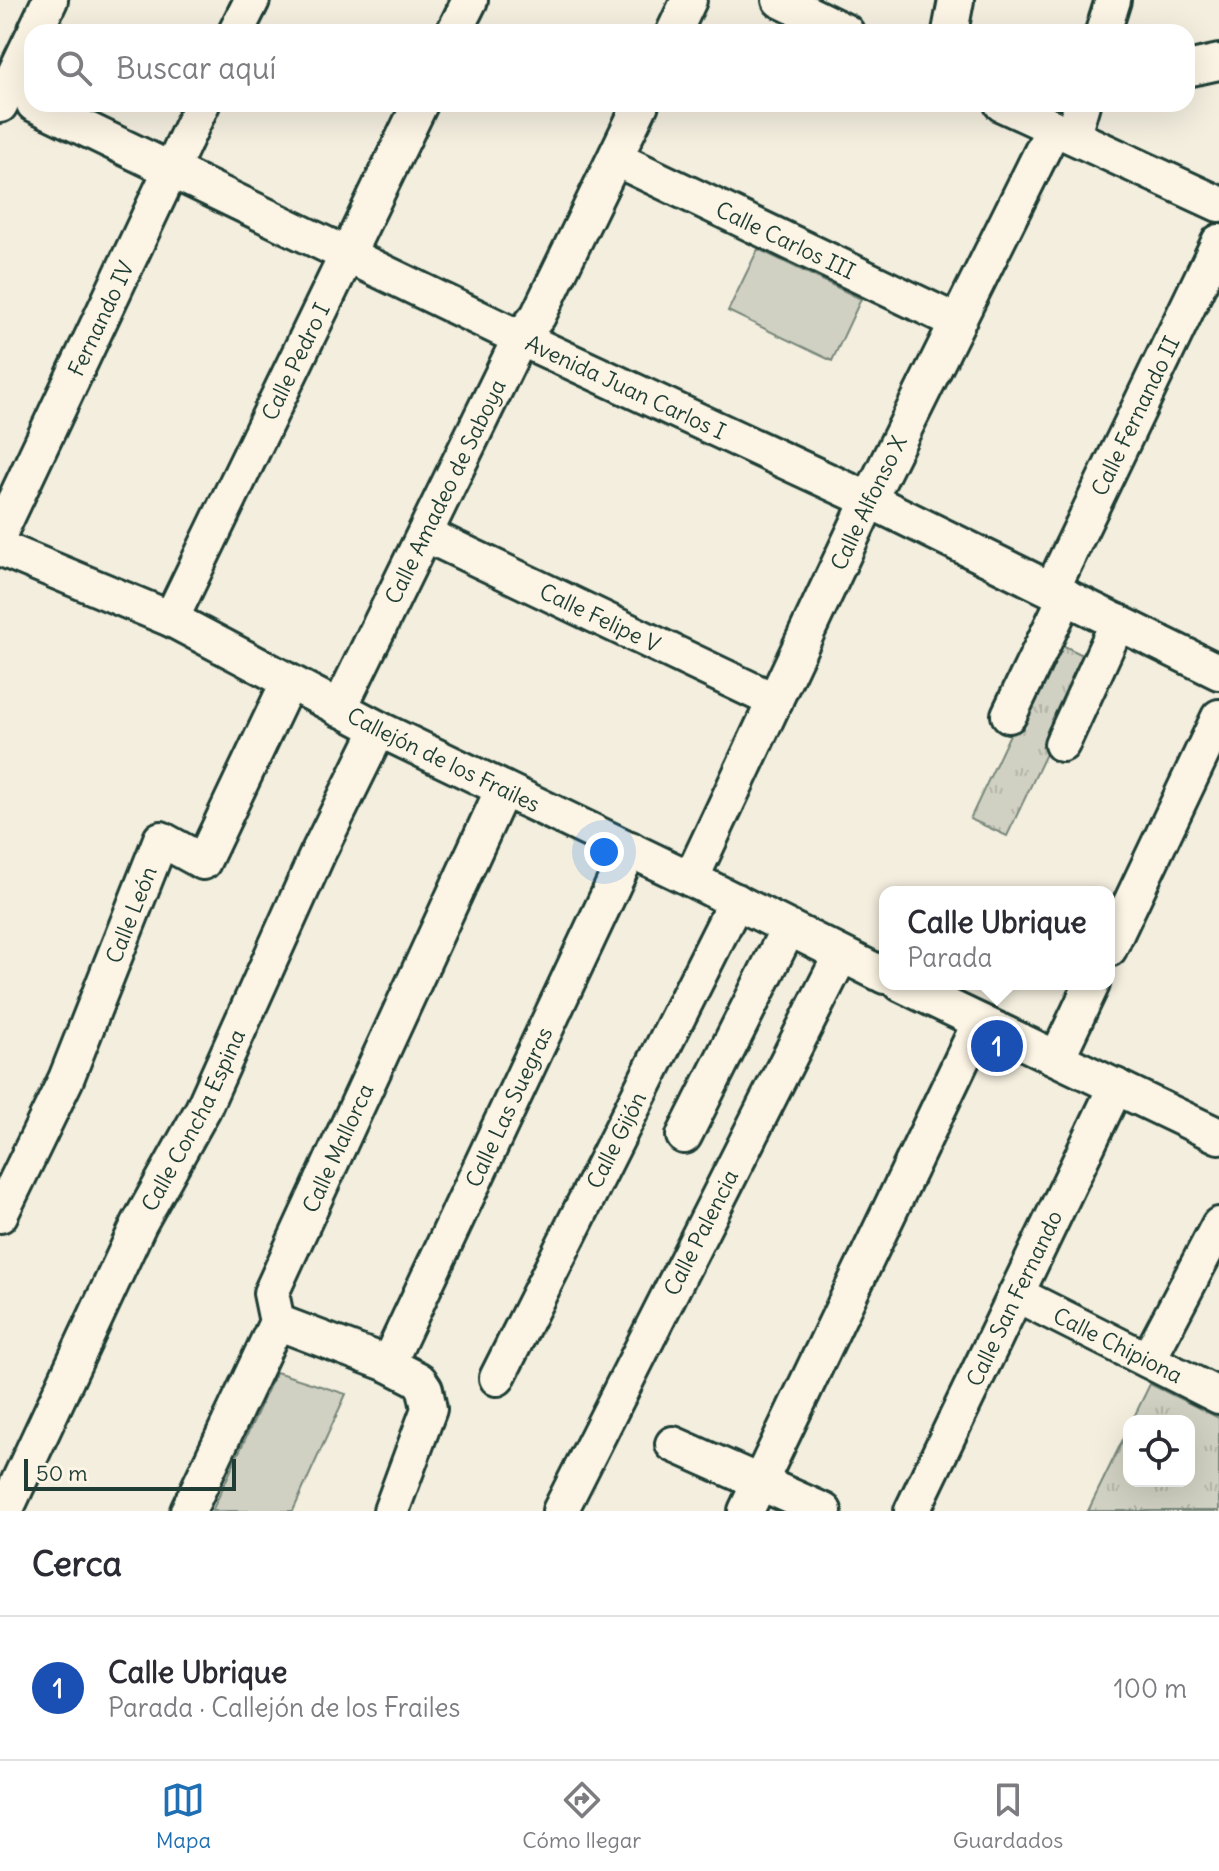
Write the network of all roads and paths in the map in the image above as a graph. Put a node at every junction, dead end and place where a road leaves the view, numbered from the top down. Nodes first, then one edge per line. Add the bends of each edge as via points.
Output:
1 (50, 0) edge
2 (252, 0) edge
3 (470, 0) edge
4 (689, 0) edge
5 (780, 0) edge
6 (956, 0) edge
7 (1113, 0) edge
8 (39, 24) edge
9 (240, 24) edge
10 (458, 24) edge
11 (678, 24) edge
12 (830, 24) edge
13 (952, 24) edge
14 (1106, 24) edge
15 (1219, 62) edge
16 (1195, 67) edge
17 (24, 74) edge
18 (18, 101) edge
19 (43, 112) edge
20 (198, 112) edge
21 (416, 112) edge
22 (637, 112) edge
23 (1031, 112) edge
24 (1070, 123) edge
25 (616, 159) junction
26 (170, 169) junction
27 (1219, 204) edge
28 (1219, 242) edge
29 (348, 255) junction
30 (957, 322) junction
31 (520, 338) junction
32 (869, 500) junction
33 (0, 532) edge
34 (425, 534) junction
35 (0, 548) edge
36 (1059, 592) junction
37 (171, 619) junction
38 (1118, 622) junction
39 (1219, 672) edge
40 (288, 683) junction
41 (775, 701) junction
42 (339, 709) junction
43 (1009, 715) dead end
44 (1219, 717) edge
45 (379, 729) junction
46 (1062, 744) dead end
47 (503, 789) junction
48 (630, 849) junction
49 (691, 879) junction
50 (736, 901) junction
51 (788, 929) junction
52 (1115, 936) edge
53 (841, 955) junction
54 (879, 973) edge
55 (913, 990) edge
56 (1089, 990) edge
57 (980, 1022) junction
58 (1057, 1058) junction
59 (1116, 1086) junction
60 (684, 1136) dead end
61 (1219, 1136) edge
62 (0, 1215) edge
63 (1219, 1225) edge
64 (1016, 1294) junction
65 (277, 1322) junction
66 (1148, 1360) junction
67 (388, 1364) junction
68 (497, 1378) dead end
69 (1219, 1396) edge
70 (673, 1444) dead end
71 (752, 1496) edge
72 (5, 1511) edge
73 (188, 1511) edge
74 (391, 1511) edge
75 (560, 1511) edge
76 (824, 1511) edge
77 (912, 1511) edge

1 - 8 street
2 - 9 street
3 - 10 street
4 - 11 street
5 - 12 street
6 - 13 street
7 - 14 street
15 - 16 street
17 - 18 street
19 - 26 street, Avenida Juan Carlos I
20 - 26 street, Fernando IV
21 - 29 street, Calle Pedro I
22 - 25 street, Calle Amadeo de Saboya
23 - 24 street
24 - 27 street
24 - 30 street, Calle Alfonso X
25 - 30 street, Calle Carlos III
25 - 31 street, Calle Amadeo de Saboya via 538,316
26 - 29 street, Avenida Juan Carlos I
26 - 33 street, Fernando IV
28 - 36 street, Calle Fernando II
29 - 31 street, Avenida Juan Carlos I
29 - 37 street, Calle Pedro I
30 - 32 street, Calle Alfonso X
31 - 32 street, Avenida Juan Carlos I
31 - 34 street, Calle Amadeo de Saboya
32 - 36 street, Avenida Juan Carlos I
32 - 41 street, Calle Alfonso X
34 - 41 street, Calle Felipe V
34 - 42 street, Calle Amadeo de Saboya
35 - 37 street, Callejón de los Frailes
36 - 38 street, Avenida Juan Carlos I
36 - 43 street, Calle Fernando II
37 - 40 street, Callejón de los Frailes
38 - 39 street, Avenida Juan Carlos I
38 - 46 street
40 - 42 street, Callejón de los Frailes
40 - 62 street, Calle León via 203,862 161,839 66,1079
41 - 49 street, Calle Alfonso X
42 - 45 street, Callejón de los Frailes
44 - 52 street
45 - 47 street, Callejón de los Frailes
45 - 72 street, Calle Concha Espina via 203,1109 139,1224
47 - 48 street, Callejón de los Frailes
47 - 65 street, Calle Mallorca via 271,1293
48 - 49 street, Callejón de los Frailes
48 - 67 street, Calle Las Suegras
49 - 50 street, Callejón de los Frailes
50 - 51 street, Callejón de los Frailes
50 - 68 street, Calle Gijón
51 - 53 street, Callejón de los Frailes
51 - 60 street
53 - 54 street, Callejón de los Frailes
53 - 75 street, Calle Palencia
55 - 57 street
56 - 58 street
57 - 58 street
57 - 71 street
58 - 59 street
59 - 61 street
59 - 64 street, Calle San Fernando
63 - 66 street
64 - 66 street, Calle Chipiona
64 - 77 street, Calle San Fernando
65 - 67 street
65 - 73 street, Calle Mallorca
66 - 69 street, Calle Chipiona
67 - 74 street via 419,1380 429,1399
70 - 71 street
71 - 76 street

